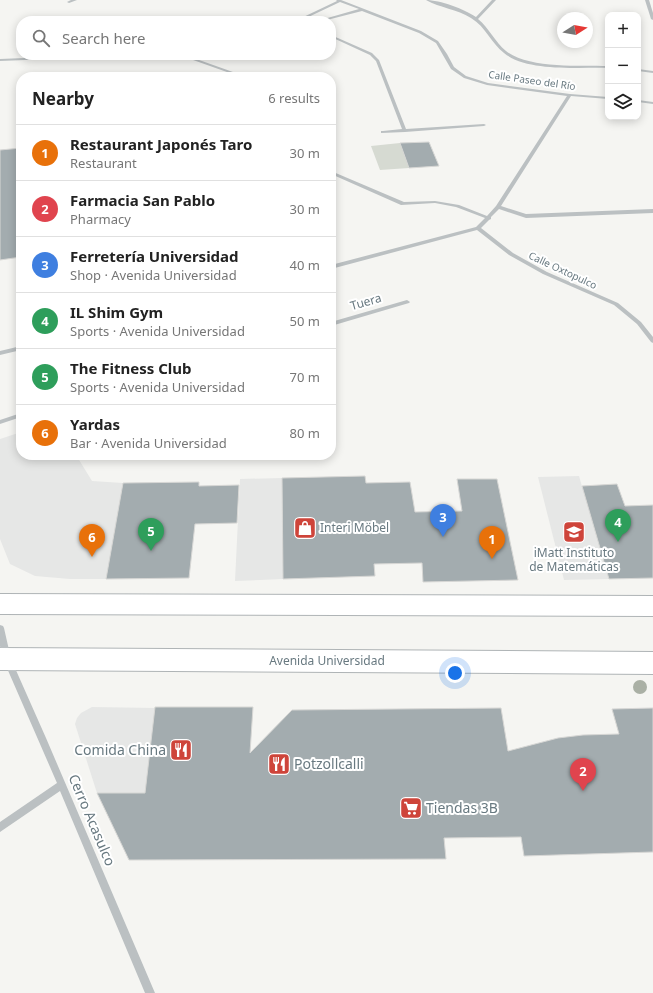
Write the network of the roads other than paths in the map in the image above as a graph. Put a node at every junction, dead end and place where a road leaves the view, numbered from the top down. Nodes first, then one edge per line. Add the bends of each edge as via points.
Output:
1 (76, 0) edge
2 (339, 0) edge
3 (428, 0) edge
4 (494, 0) edge
5 (648, 0) edge
6 (69, 2) dead end
7 (362, 10) junction
8 (308, 16) edge
9 (336, 17) edge
10 (476, 19) junction
11 (653, 19) edge
12 (336, 38) edge
13 (16, 59) edge
14 (0, 60) edge
15 (196, 60) edge
16 (605, 67) edge
17 (641, 70) edge
18 (230, 72) edge
19 (653, 72) edge
20 (570, 95) junction
21 (605, 98) edge
22 (641, 101) edge
23 (653, 103) edge
24 (484, 125) dead end
25 (405, 131) junction
26 (383, 132) dead end
27 (336, 174) edge
28 (498, 207) junction
29 (653, 211) edge
30 (489, 218) junction
31 (478, 228) junction
32 (336, 266) edge
33 (407, 302) dead end
34 (336, 323) edge
35 (653, 341) edge
36 (16, 349) edge
37 (0, 353) edge
38 (16, 417) edge
39 (0, 422) edge
40 (0, 604) edge
41 (653, 606) edge
42 (0, 628) edge
43 (4, 659) edge
44 (653, 663) edge
45 (62, 785) junction
46 (0, 827) edge
47 (150, 993) edge

1 - 6 street
2 - 7 street, Calle Paseo del Río
2 - 8 street
3 - 10 street, Calle Paseo del Río via 459,10
4 - 10 street
5 - 11 street
7 - 9 street
7 - 20 street, Calle Paseo del Río via 420,32 437,42 452,68 465,77 487,84
10 - 16 street, Calle Paseo del Río via 508,54 524,61
12 - 25 street via 371,54 378,61
13 - 14 street
15 - 18 street
17 - 19 street
20 - 21 street, Calle Paseo del Río
20 - 28 street
22 - 23 street
24 - 25 street
25 - 26 street
27 - 30 street via 403,204 435,202 457,206
28 - 29 street via 526,216
28 - 30 street
30 - 31 street
31 - 32 street
31 - 35 street, Calle Oxtopulco via 531,266 616,304 639,323
33 - 34 street, Tuera
36 - 37 street
38 - 39 street
40 - 41 main road
42 - 43 street, Cerro Acasulco
43 - 44 main road, Avenida Universidad
43 - 45 street, Cerro Acasulco
45 - 46 street
45 - 47 street, Cerro Acasulco

